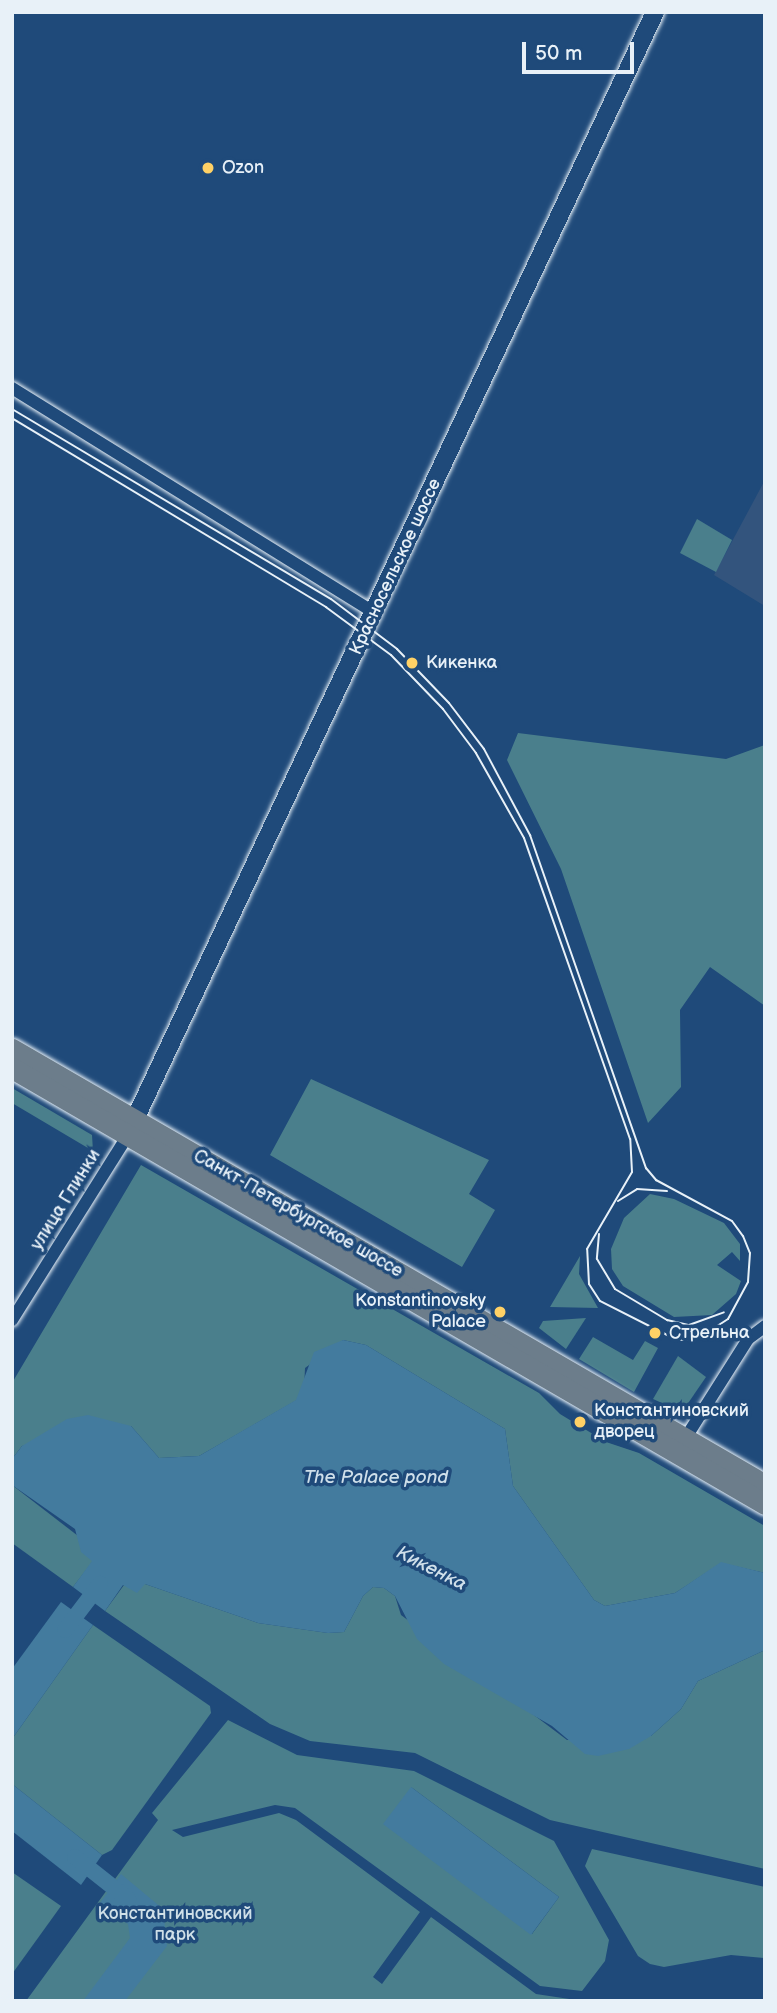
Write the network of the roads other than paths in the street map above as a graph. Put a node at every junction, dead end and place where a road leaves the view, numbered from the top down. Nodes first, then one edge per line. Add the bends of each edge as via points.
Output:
1 (655, 12) edge
2 (12, 388) edge
3 (375, 612) junction
4 (12, 1049) edge
5 (12, 1068) edge
6 (131, 1127) junction
7 (12, 1320) edge
8 (765, 1326) edge
9 (681, 1446) junction
10 (765, 1485) edge
11 (765, 1504) edge

1 - 3 main road, Красносельское шоссе
2 - 3 street
3 - 6 main road, Красносельское шоссе
4 - 6 main road, Санкт-Петербургское шоссе
5 - 6 main road, Санкт-Петербургское шоссе
6 - 7 street, улица Глинки
6 - 9 main road, Санкт-Петербургское шоссе
8 - 9 street via 748,1339
9 - 10 main road, Санкт-Петербургское шоссе
9 - 11 main road, Санкт-Петербургское шоссе

